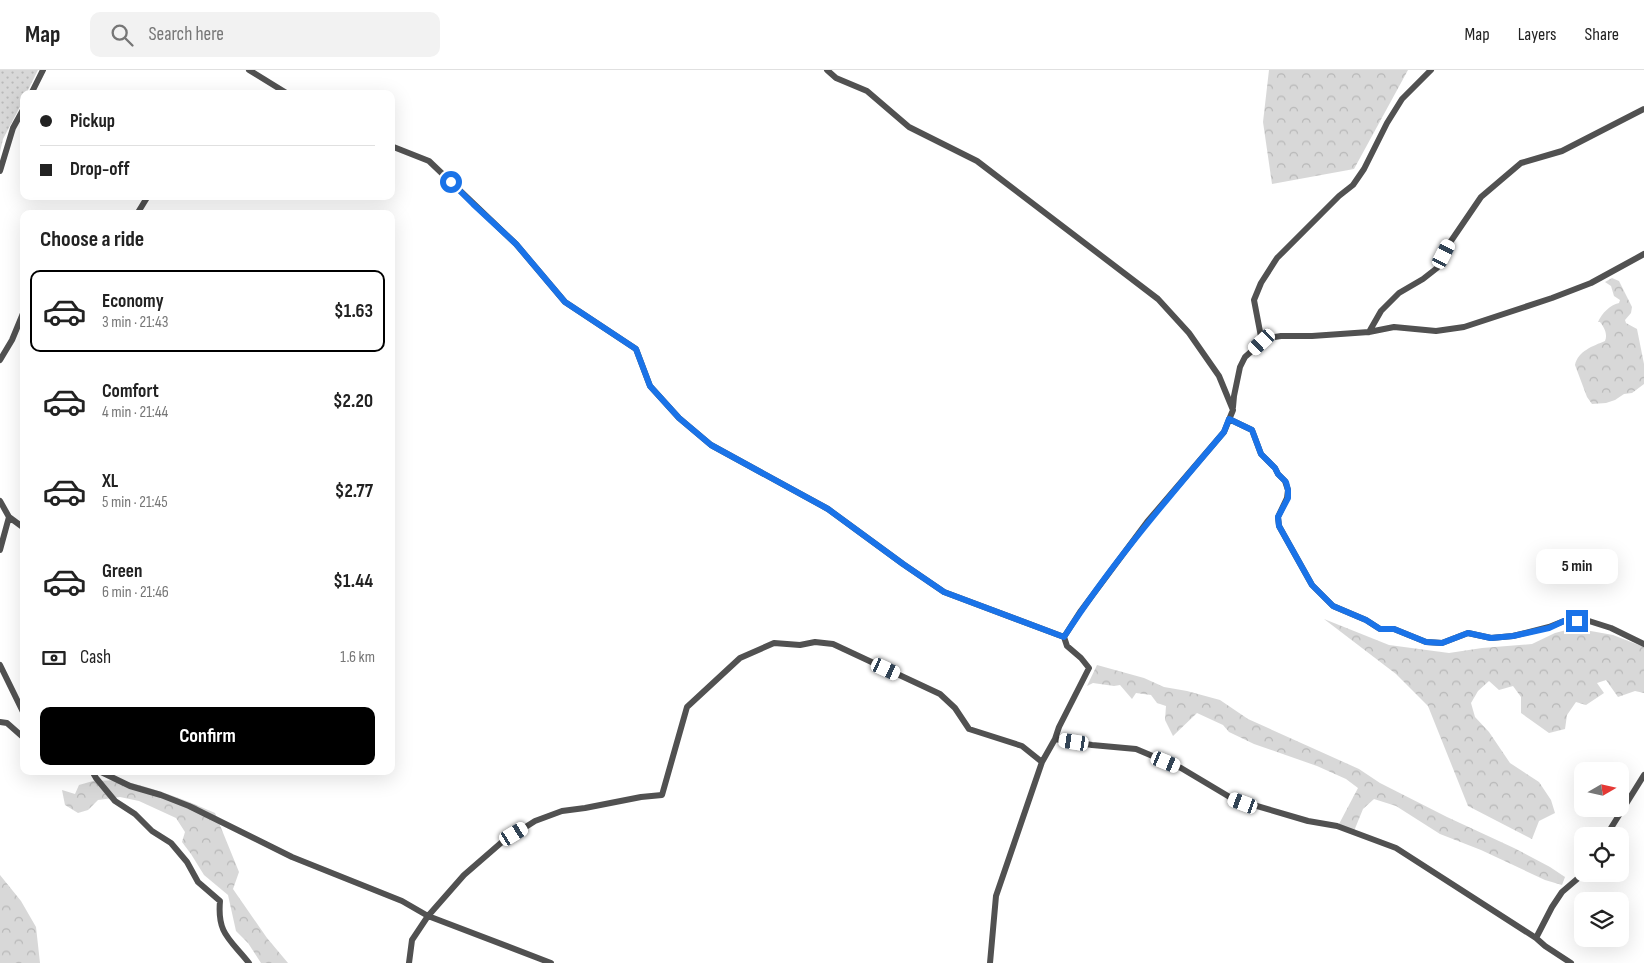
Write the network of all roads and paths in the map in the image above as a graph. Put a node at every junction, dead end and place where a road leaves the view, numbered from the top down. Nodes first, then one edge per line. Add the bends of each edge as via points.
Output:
1 (43, 70) edge
2 (249, 70) edge
3 (827, 70) edge
4 (1431, 70) edge
5 (33, 90) edge
6 (282, 90) edge
7 (1644, 109) edge
8 (20, 115) edge
9 (395, 148) edge
10 (0, 171) edge
11 (1644, 254) edge
12 (20, 321) edge
13 (1370, 332) junction
14 (1262, 342) junction
15 (0, 360) edge
16 (1233, 410) junction
17 (1229, 419) junction
18 (0, 501) edge
19 (9, 517) junction
20 (20, 525) edge
21 (0, 550) edge
22 (1064, 637) junction
23 (1644, 644) edge
24 (0, 665) edge
25 (20, 706) edge
26 (0, 722) edge
27 (20, 734) edge
28 (1055, 739) junction
29 (1042, 762) junction
30 (94, 775) edge
31 (107, 775) edge
32 (1644, 775) edge
33 (1612, 827) edge
34 (1574, 882) edge
35 (428, 916) junction
36 (1536, 938) junction
37 (249, 963) edge
38 (409, 963) edge
39 (551, 963) edge
40 (990, 963) edge
41 (1571, 963) edge

1 - 5 street
2 - 6 street
3 - 16 street via 836,78 867,91 909,127 977,161 1158,299 1189,333 1219,376
4 - 14 street via 1402,99 1353,185 1277,258 1261,283 1254,300
7 - 13 street via 1562,151 1521,163 1480,197 1437,268 1400,293 1381,311
8 - 10 street
9 - 22 street via 429,161 516,244 565,302 636,349 650,386 679,418 711,445 828,509 944,592
11 - 13 street via 1591,283 1464,327 1436,331 1394,327
12 - 15 street
13 - 14 street via 1281,336
14 - 16 street via 1245,357 1240,367
16 - 17 street
17 - 22 street via 1224,432 1147,522
17 - 23 street via 1252,430 1261,454 1286,482 1288,498 1278,517 1279,526 1312,585 1333,606 1380,629 1394,629 1426,642 1442,643 1468,633 1491,638 1513,636 1564,621 1589,620
18 - 19 street
19 - 20 street
19 - 21 street
22 - 28 street via 1067,646 1088,668
24 - 25 street
26 - 27 street via 7,723
28 - 29 street
28 - 36 street via 1136,749 1181,768 1233,799 1308,821 1338,826 1396,848
29 - 35 street via 1022,746 969,729 955,708 940,694 833,644 774,643 740,658 687,707 662,796 562,810 535,821 485,855
29 - 40 street via 996,896
30 - 37 street via 115,801 171,843 188,862 198,882 220,901 219,916 224,935
31 - 35 street via 189,806 292,857 402,901
32 - 33 street
34 - 36 street via 1562,892
35 - 38 street via 412,940
35 - 39 street
36 - 41 street

